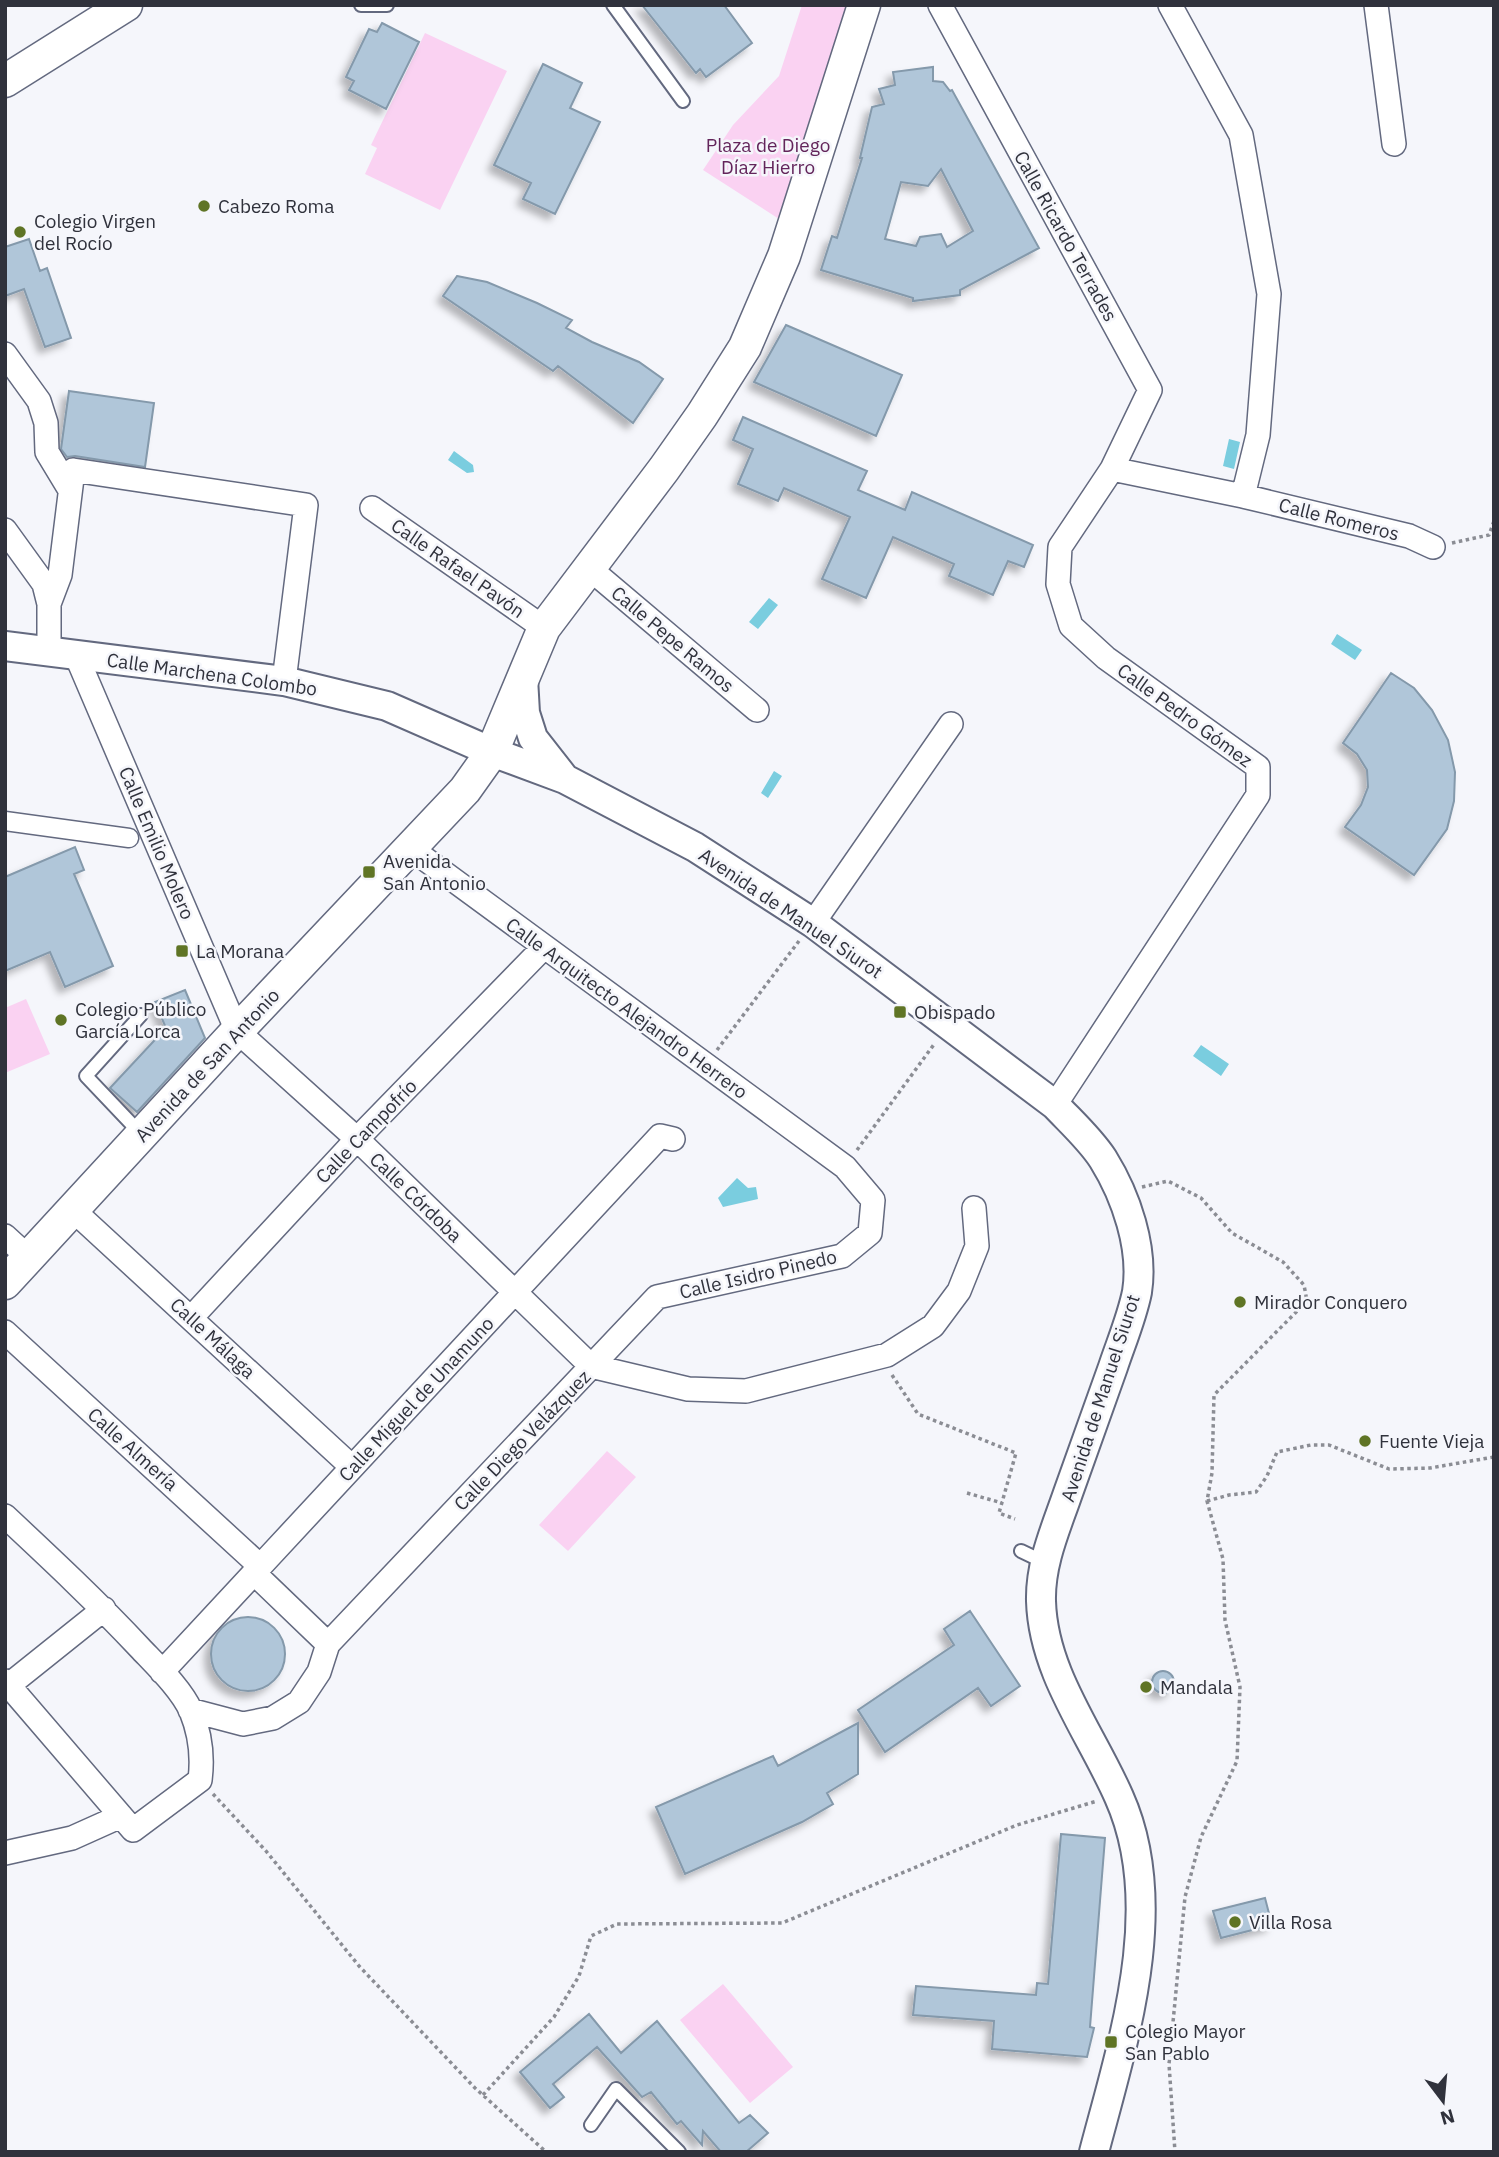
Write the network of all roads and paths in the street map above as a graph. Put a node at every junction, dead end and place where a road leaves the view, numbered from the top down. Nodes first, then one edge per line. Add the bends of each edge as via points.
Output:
1 (126, 5) edge
2 (145, 5) edge
3 (361, 5) edge
4 (387, 5) edge
5 (612, 5) edge
6 (864, 5) edge
7 (940, 5) edge
8 (1170, 5) edge
9 (1376, 5) edge
10 (78, 36) junction
11 (5, 81) edge
12 (683, 101) dead end
13 (1394, 144) dead end
14 (5, 354) edge
15 (1112, 469) junction
16 (71, 480) junction
17 (1243, 496) junction
18 (372, 508) dead end
19 (1494, 521) edge
20 (5, 530) edge
21 (1433, 547) joint
22 (589, 568) junction
23 (49, 604) junction
24 (544, 628) junction
25 (5, 646) edge
26 (63, 653) junction
27 (523, 676) junction
28 (284, 681) junction
29 (757, 710) dead end
30 (951, 724) dead end
31 (492, 752) junction
32 (565, 779) junction
33 (5, 821) edge
34 (130, 838) dead end
35 (410, 848) junction
36 (813, 923) junction
37 (544, 947) junction
38 (141, 1015) dead end
39 (949, 1025) junction
40 (237, 1031) junction
41 (715, 1052) dead end
42 (1055, 1105) junction
43 (142, 1135) junction
44 (356, 1139) junction
45 (673, 1139) dead end
46 (849, 1161) junction
47 (1119, 1191) junction
48 (974, 1208) dead end
49 (73, 1210) junction
50 (5, 1236) edge
51 (29, 1258) junction
52 (5, 1283) edge
53 (515, 1293) junction
54 (191, 1318) junction
55 (5, 1332) edge
56 (881, 1356) junction
57 (592, 1366) junction
58 (1494, 1457) edge
59 (352, 1467) junction
60 (967, 1493) dead end
61 (1207, 1501) junction
62 (1002, 1503) junction
63 (5, 1516) edge
64 (1015, 1519) dead end
65 (258, 1570) junction
66 (104, 1609) junction
67 (328, 1644) junction
68 (162, 1671) junction
69 (7, 1683) edge
70 (190, 1710) junction
71 (200, 1780) junction
72 (1106, 1799) dead end
73 (127, 1823) junction
74 (5, 1853) edge
75 (483, 2095) junction
76 (591, 2124) dead end
77 (544, 2151) edge
78 (679, 2152) edge
79 (1094, 2152) edge
80 (1175, 2152) edge

1 - 10 main road
2 - 10 main road
3 - 4 lane
5 - 12 lane
6 - 22 main road, Avenida de Manuel Siurot via 784,256 745,347 671,458
7 - 15 street, Calle Ricardo Terrades via 1150,390
8 - 17 street via 1241,135 1269,294 1258,435
9 - 13 street
10 - 11 main road
14 - 16 street via 39,401 46,423 47,452
15 - 17 street, Calle Romeros
15 - 42 street, Calle Pedro Gómez via 1060,547 1058,584 1072,626 1106,658 1258,767 1258,795
16 - 23 street via 60,575
16 - 28 street via 306,505
17 - 21 street, Calle Romeros via 1409,536
18 - 24 street, Calle Rafael Pavón
19 - 21 path via 1489,535
20 - 23 street via 44,584
22 - 24 main road, Avenida de Manuel Siurot
22 - 29 street, Calle Pepe Ramos
23 - 26 street
24 - 27 main road, Avenida de Manuel Siurot
25 - 26 street, Calle Marchena Colombo
26 - 28 street, Calle Marchena Colombo
26 - 40 street, Calle Emilio Molero
27 - 31 main road, Avenida de Manuel Siurot
27 - 32 street, Avenida de Manuel Siurot via 525,713 533,738
28 - 31 street, Calle Marchena Colombo via 387,706
30 - 36 street
31 - 32 street, Avenida de Manuel Siurot
31 - 35 main road, Avenida de San Antonio via 465,790
32 - 36 street, Avenida de Manuel Siurot via 695,847
33 - 34 street
35 - 37 street, Calle Arquitecto Alejandro Herrero
35 - 40 main road, Avenida de San Antonio
36 - 39 street, Avenida de Manuel Siurot
36 - 41 path
37 - 44 street, Calle Campofrío
37 - 46 street, Calle Arquitecto Alejandro Herrero
38 - 43 lane via 86,1076
39 - 42 street, Avenida de Manuel Siurot
39 - 46 path
40 - 43 main road, Avenida de San Antonio
40 - 44 street, Calle Córdoba
42 - 47 street, Avenida de Manuel Siurot via 1102,1157
43 - 49 main road, Avenida de San Antonio
44 - 53 street, Calle Córdoba
44 - 54 street, Calle Campofrío
45 - 53 street, Calle Miguel de Unamuno via 660,1136
46 - 57 street, Calle Isidro Pinedo via 873,1200 870,1233 842,1256 657,1297
47 - 61 path via 1168,1181 1201,1198 1232,1233 1283,1262 1304,1285 1307,1301 1214,1395
47 - 79 street, Avenida de Manuel Siurot via 1138,1258 1137,1292 1033,1556 1058,1678 1120,1799 1141,1894 1137,1975
48 - 56 street, Calle Diego Velázquez via 977,1246 959,1291 933,1326
49 - 51 main road, Avenida de San Antonio
49 - 54 street, Calle Málaga
50 - 51 street
51 - 52 main road, Avenida de San Antonio
53 - 57 street, Calle Córdoba
53 - 59 street, Calle Miguel de Unamuno
54 - 59 street, Calle Málaga
55 - 65 street, Calle Almería
56 - 57 street, Calle Diego Velázquez via 746,1391 688,1389
56 - 62 path via 918,1414 1016,1453
57 - 67 street, Calle Diego Velázquez
58 - 61 path via 1430,1468 1389,1469 1329,1445 1311,1445 1278,1452 1256,1492
59 - 65 street, Calle Miguel de Unamuno
60 - 62 path
61 - 80 path via 1223,1559 1225,1620 1240,1687 1237,1761 1201,1837 1185,1897 1169,2064
62 - 64 path via 999,1513
63 - 66 street
65 - 67 street, Calle Almería
65 - 68 street, Calle Miguel de Unamuno
66 - 68 street
66 - 69 street
67 - 70 street, Calle Diego Velázquez via 319,1672 299,1702 273,1718 243,1724
68 - 70 street
69 - 73 street
70 - 71 street via 199,1739
71 - 73 street
71 - 75 path via 266,1851 359,1966
72 - 75 path via 1017,1825 782,1923 617,1924 600,1932 591,1937 579,1976 554,2017
73 - 74 street
75 - 77 path
76 - 78 lane via 616,2089

